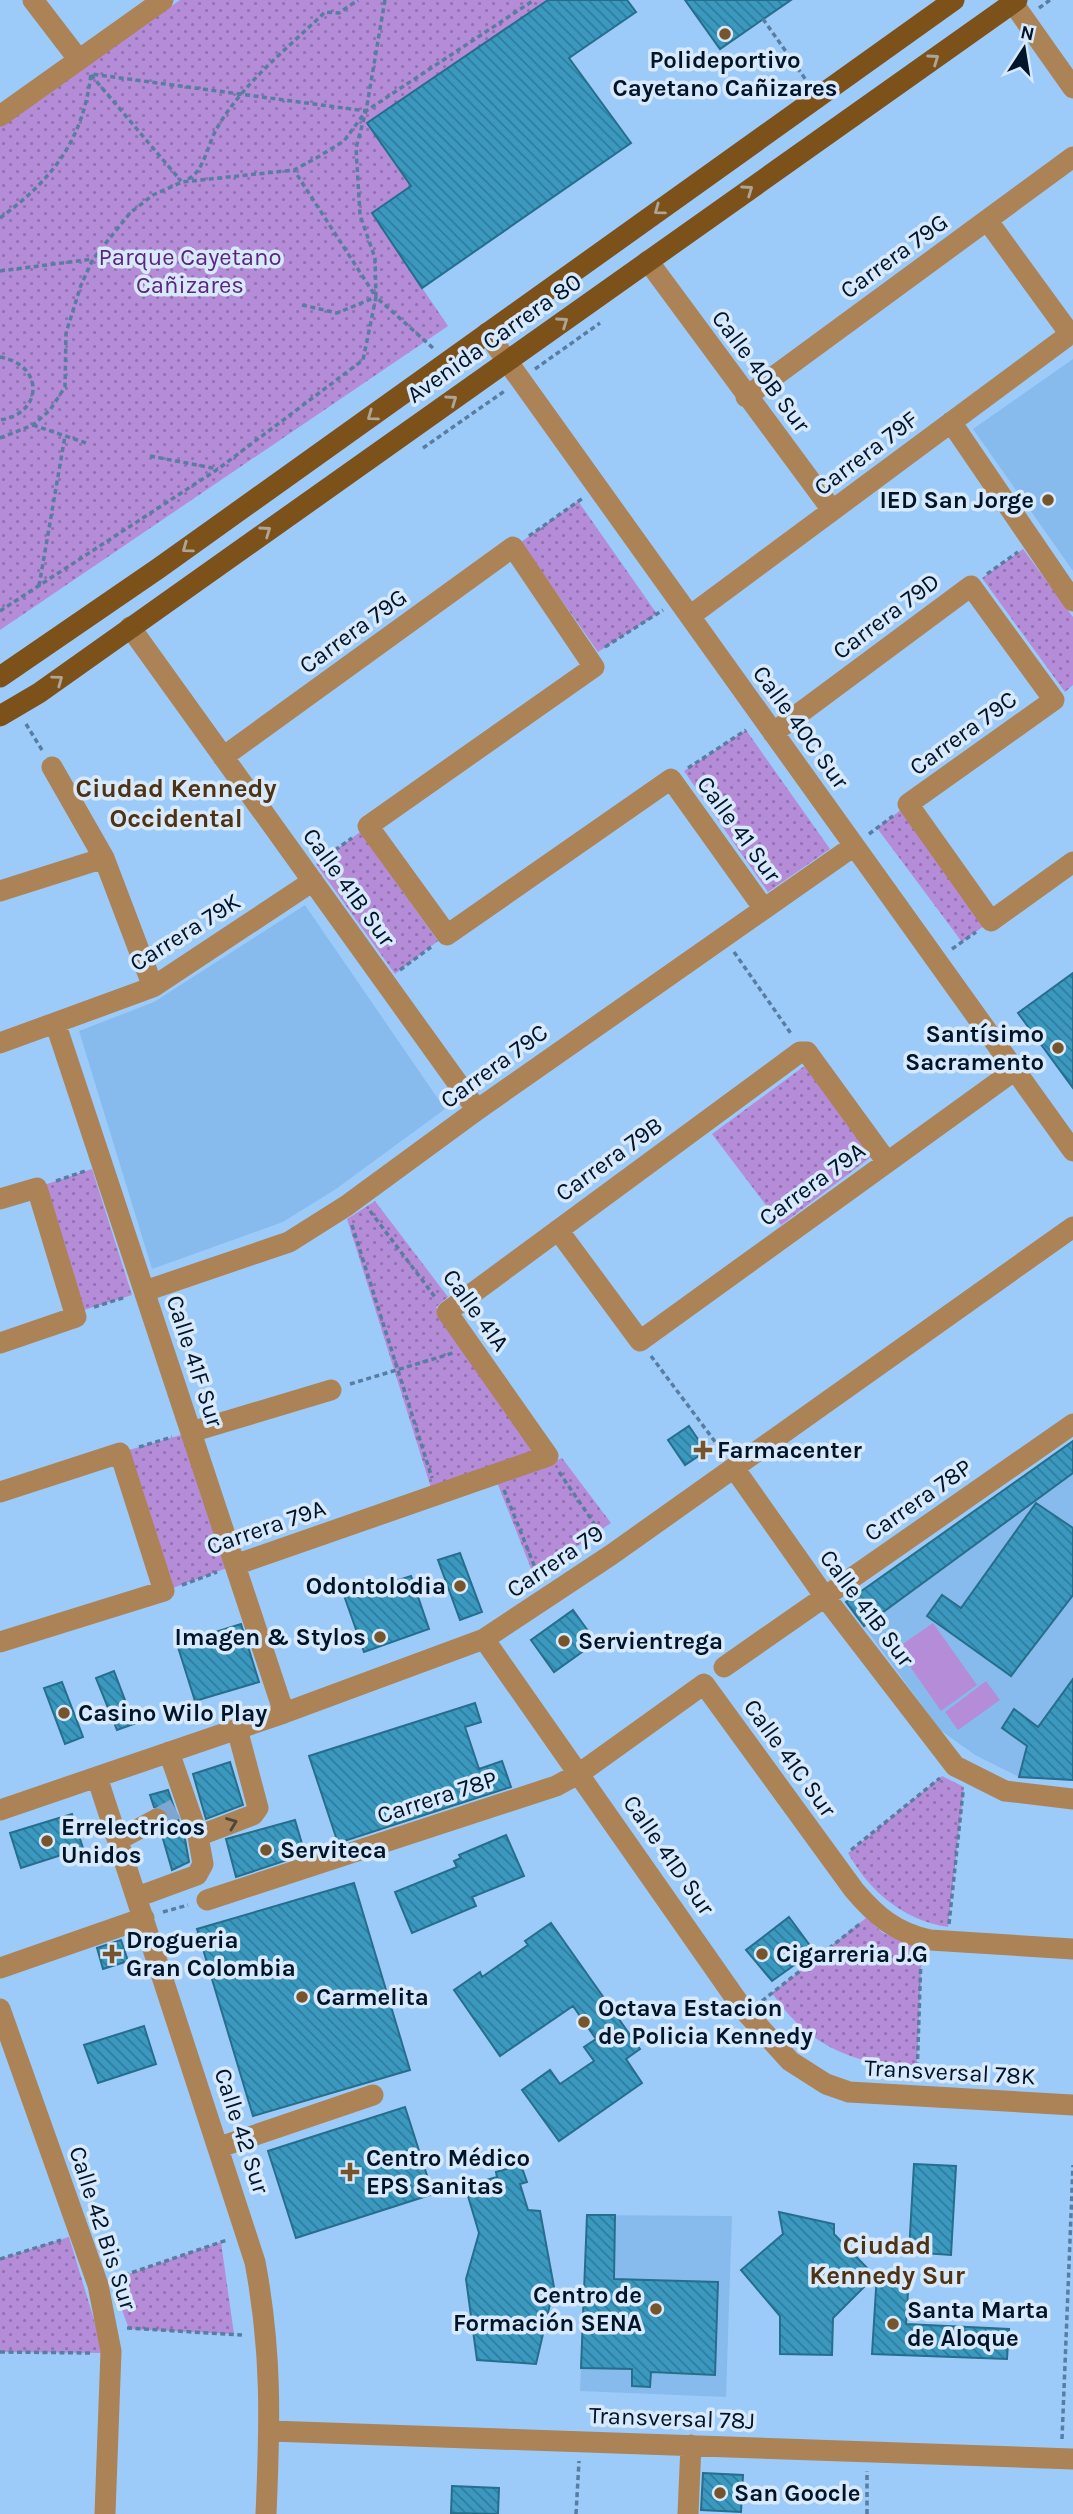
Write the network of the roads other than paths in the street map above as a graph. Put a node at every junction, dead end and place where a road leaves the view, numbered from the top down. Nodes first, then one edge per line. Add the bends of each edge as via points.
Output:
1 (33, 0) edge
2 (163, 0) edge
3 (954, 0) edge
4 (1015, 2) edge
5 (85, 67) junction
6 (1073, 88) edge
7 (0, 116) edge
8 (1073, 158) edge
9 (987, 220) junction
10 (648, 261) junction
11 (487, 333) junction
12 (1071, 333) edge
13 (507, 361) junction
14 (746, 397) junction
15 (951, 422) junction
16 (832, 510) junction
17 (1073, 601) edge
18 (690, 616) junction
19 (130, 627) junction
20 (0, 677) edge
21 (1054, 700) joint
22 (8, 712) edge
23 (773, 733) junction
24 (223, 757) junction
25 (52, 767) road end
26 (862, 840) junction
27 (104, 858) junction
28 (1073, 862) edge
29 (309, 876) junction
30 (0, 891) edge
31 (764, 909) junction
32 (447, 935) joint
33 (153, 987) junction
34 (56, 1025) junction
35 (0, 1043) edge
36 (1015, 1070) junction
37 (477, 1110) junction
38 (1073, 1152) edge
39 (887, 1162) junction
40 (0, 1199) edge
41 (1073, 1227) edge
42 (558, 1230) junction
43 (145, 1291) junction
44 (447, 1312) joint
45 (0, 1343) edge
46 (331, 1390) road end
47 (1073, 1423) edge
48 (191, 1432) junction
49 (548, 1455) joint
50 (729, 1461) junction
51 (0, 1492) edge
52 (235, 1564) junction
53 (825, 1597) junction
54 (484, 1639) junction
55 (0, 1643) edge
56 (724, 1667) dead end
57 (704, 1684) joint
58 (284, 1713) junction
59 (237, 1729) junction
60 (169, 1752) junction
61 (580, 1773) junction
62 (97, 1777) junction
63 (1073, 1799) edge
64 (0, 1810) edge
65 (157, 1819) tunnel mouth
66 (198, 1836) junction
67 (118, 1840) junction
68 (137, 1897) junction
69 (207, 1900) road end
70 (153, 1915) junction
71 (1073, 1949) edge
72 (0, 1968) edge
73 (0, 2009) edge
74 (826, 2084) joint
75 (373, 2095) dead end
76 (1073, 2105) edge
77 (219, 2147) junction
78 (270, 2431) junction
79 (691, 2445) junction
80 (1067, 2459) edge
81 (105, 2514) edge
82 (266, 2514) edge
83 (688, 2514) edge

1 - 5 street
2 - 5 street
3 -> 11 main road, Avenida Carrera 80
4 - 6 street
10 -> 4 main road, Avenida Carrera 80
5 - 7 street
8 - 9 street, Carrera 79G
9 - 12 street
9 - 14 street, Carrera 79G
13 -> 10 main road, Avenida Carrera 80
10 - 14 street, Calle 40B Sur
11 - 13 street, Calle 40C Sur
11 -> 20 main road, Avenida Carrera 80
12 - 15 street, Carrera 79F
13 - 18 street, Calle 40C Sur
19 -> 13 main road, Avenida Carrera 80
14 - 16 street, Calle 40B Sur
15 - 16 street, Carrera 79F
15 - 17 street
16 - 18 street, Carrera 79F
18 - 23 street, Calle 40C Sur
22 -> 19 main road, Avenida Carrera 80
19 - 24 street, Calle 41B Sur
21 - 23 street, Carrera 79D via 971,586
21 - 28 street, Carrera 79C via 908,804 991,921
23 - 26 street, Calle 40C Sur
24 - 29 street, Calle 41B Sur
24 - 32 street, Carrera 79G via 513,547 591,663 368,827
25 - 27 street
26 - 31 street, Carrera 79C
26 - 36 street, Calle 40C Sur
27 - 30 street
27 - 33 street
29 - 33 street, Carrera 79K
29 - 37 street, Calle 41B Sur
31 - 32 street, Calle 41 Sur via 671,779
31 - 37 street, Carrera 79C
33 - 34 street, Carrera 79K
34 - 35 street, Carrera 79K
34 - 43 street, Calle 41F Sur
36 - 38 street, Calle 40C Sur
36 - 39 street, Carrera 79A
37 - 43 street, Carrera 79C via 289,1242
39 - 42 street, Carrera 79B via 804,1051
39 - 42 street, Carrera 79A via 640,1341
40 - 45 street via 37,1188 75,1315
41 - 50 street, Carrera 79
42 - 44 street, Carrera 79B
43 - 48 street, Calle 41F Sur
44 - 49 street, Calle 41A
46 - 48 street
47 - 53 street, Carrera 78P
48 - 52 street, Calle 41F Sur
49 - 52 street, Carrera 79A
50 - 53 street, Calle 41B Sur
50 - 54 street, Carrera 79 via 548,1599
51 - 55 street via 120,1453 164,1591
52 - 58 street, Calle 41F Sur
53 - 56 street, Carrera 78P
53 - 63 street, Calle 41B Sur via 960,1769 1005,1791
54 - 58 street, Carrera 79
54 - 61 street, Calle 41D Sur
57 - 61 street, Carrera 78P
57 - 71 street, Calle 41C Sur via 835,1864 873,1913 891,1926 922,1939
58 - 59 street, Carrera 79
59 - 60 street, Carrera 79
66 -> 59 street via 253,1815 258,1808
60 - 62 street, Carrera 79
60 - 66 street via 182,1805
61 - 69 street, Carrera 78P via 556,1786
61 - 74 street, Calle 41D Sur via 747,2013 790,2061
62 - 64 street, Carrera 79
62 - 67 street, Calle 42 Sur
65 - 67 street
66 - 68 street via 203,1864 197,1875
67 - 68 street, Calle 42 Sur
68 - 70 street, Calle 42 Sur
70 - 72 street
70 - 77 street, Calle 42 Sur
73 - 81 street, Calle 42 Bis Sur via 97,2285 107,2326 111,2351
74 - 76 street, Transversal 78K via 869,2096
75 - 77 street
77 - 78 street, Calle 42 Sur via 248,2232 265,2318
78 - 79 street, Transversal 78J
78 - 82 street, Calle 42 Sur
79 - 80 street, Transversal 78J
79 - 83 street

